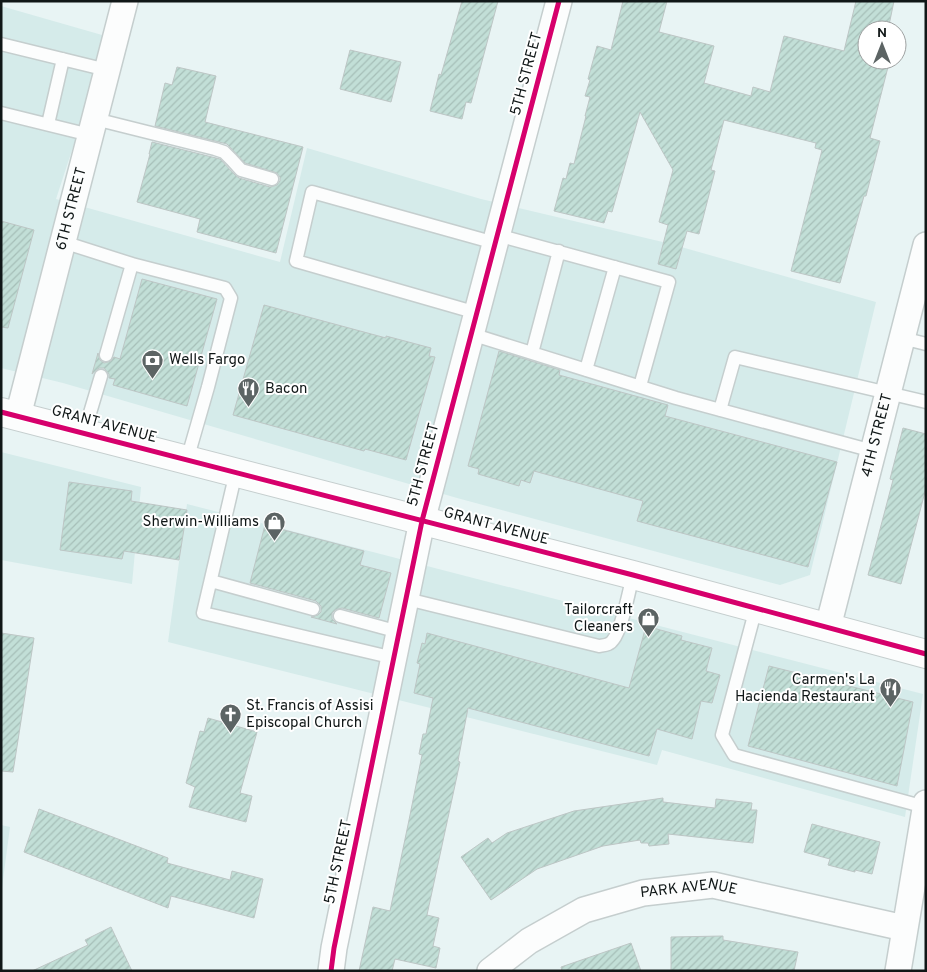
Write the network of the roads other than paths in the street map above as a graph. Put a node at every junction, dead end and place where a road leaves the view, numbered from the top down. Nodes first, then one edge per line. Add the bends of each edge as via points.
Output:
1 (125, 1) edge
2 (559, 1) edge
3 (1, 44) edge
4 (63, 59) junction
5 (108, 70) junction
6 (1, 113) edge
7 (48, 124) junction
8 (92, 127) junction
9 (272, 179) dead end
10 (496, 239) junction
11 (62, 242) junction
12 (926, 244) edge
13 (558, 252) junction
14 (132, 264) junction
15 (615, 267) junction
16 (474, 324) junction
17 (902, 338) junction
18 (926, 344) edge
19 (532, 353) junction
20 (106, 355) dead end
21 (586, 370) junction
22 (101, 376) dead end
23 (640, 386) junction
24 (888, 392) junction
25 (926, 402) edge
26 (720, 410) junction
27 (9, 414) edge
28 (84, 433) junction
29 (873, 451) junction
30 (188, 460) junction
31 (236, 472) junction
32 (422, 521) junction
33 (633, 576) junction
34 (211, 581) junction
35 (407, 599) junction
36 (756, 608) junction
37 (313, 609) dead end
38 (340, 616) dead end
39 (828, 627) junction
40 (399, 632) junction
41 (925, 653) edge
42 (394, 658) junction
43 (926, 803) edge
44 (925, 807) edge
45 (920, 877) edge
46 (904, 928) junction
47 (331, 971) edge
48 (490, 971) edge
49 (898, 971) edge

1 - 5 street, 6TH STREET
2 - 10 street, 5TH STREET
3 - 4 lane
4 - 5 lane
4 - 7 lane
5 - 8 street, 6TH STREET
6 - 7 lane
7 - 8 lane
8 - 9 lane via 215,149 224,152 241,170
8 - 11 street, 6TH STREET
10 - 13 lane
10 - 16 street, 5TH STREET
10 - 16 lane via 312,192 296,261
11 - 14 lane
11 - 27 street, 6TH STREET
12 - 17 street, 4TH STREET
13 - 15 lane
13 - 19 lane
14 - 20 lane
14 - 30 lane via 224,288 231,298
15 - 21 lane
15 - 23 lane via 669,282
16 - 19 lane
16 - 32 street, 5TH STREET
17 - 18 lane
17 - 24 street, 4TH STREET
19 - 21 lane
21 - 23 lane
22 - 28 lane
23 - 26 lane
24 - 25 lane
24 - 26 lane via 735,357
24 - 29 street, 4TH STREET
26 - 29 lane
27 - 28 street, GRANT AVENUE
28 - 30 street, GRANT AVENUE
29 - 39 street, 4TH STREET
30 - 31 street, GRANT AVENUE
31 - 32 street, GRANT AVENUE
31 - 34 lane
32 - 33 street, GRANT AVENUE
32 - 35 street, 5TH STREET
33 - 35 lane via 614,640 599,646
33 - 36 street, GRANT AVENUE
34 - 37 lane
34 - 42 lane via 204,612
35 - 40 street, 5TH STREET
36 - 39 street, GRANT AVENUE
36 - 44 lane via 722,735 734,755
38 - 40 lane
39 - 41 street, GRANT AVENUE
40 - 42 street, 5TH STREET
42 - 47 street, 5TH STREET
43 - 44 street
44 - 45 street
45 - 46 street
46 - 48 street, PARK AVENUE via 713,885 643,893 584,910 529,941
46 - 49 street

